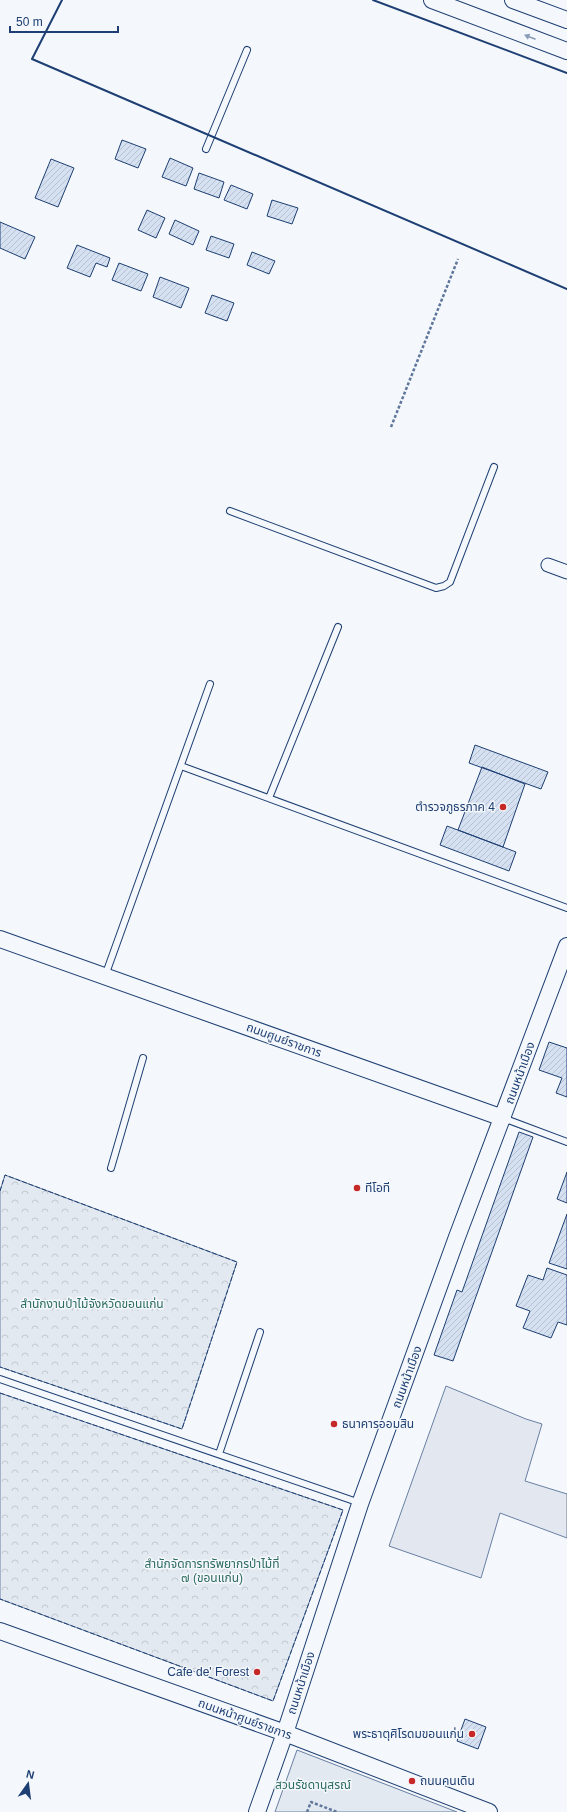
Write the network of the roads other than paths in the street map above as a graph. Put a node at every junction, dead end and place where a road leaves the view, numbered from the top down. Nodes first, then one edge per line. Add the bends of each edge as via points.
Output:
1 (432, 0) edge
2 (513, 0) edge
3 (567, 20) edge
4 (247, 50) dead end
5 (567, 51) edge
6 (206, 149) dead end
7 (494, 467) dead end
8 (230, 511) dead end
9 (548, 565) dead end
10 (567, 572) edge
11 (338, 627) dead end
12 (210, 684) dead end
13 (180, 766) junction
14 (269, 798) junction
15 (567, 908) edge
16 (0, 939) edge
17 (567, 946) edge
18 (105, 976) junction
19 (143, 1058) dead end
20 (503, 1118) junction
21 (567, 1142) edge
22 (112, 1168) dead end
23 (260, 1332) dead end
24 (0, 1379) edge
25 (219, 1454) junction
26 (360, 1504) junction
27 (0, 1630) edge
28 (285, 1733) junction
29 (257, 1812) edge
30 (490, 1812) edge

5 -> 1 street
2 - 3 street
4 - 6 lane
7 - 8 lane via 450,582 436,588
9 - 10 street
11 - 14 lane
12 - 13 lane
13 - 14 lane
13 - 18 lane
14 - 15 lane
16 - 18 street, ถนนศูนย์ราชการ
17 - 20 street, ถนนหน้าเมือง
18 - 20 street, ถนนศูนย์ราชการ
19 - 22 lane
20 - 21 lane, ถนนศูนย์ราชการ
20 - 26 street, ถนนหน้าเมือง
23 - 25 lane
24 - 25 lane
25 - 26 lane
26 - 28 street, ถนนหน้าเมือง
27 - 28 street, ถนนหน้าศูนย์ราชการ
28 - 29 street, ถนนหน้าเมือง
28 - 30 street, ถนนหน้าศูนย์ราชการ

